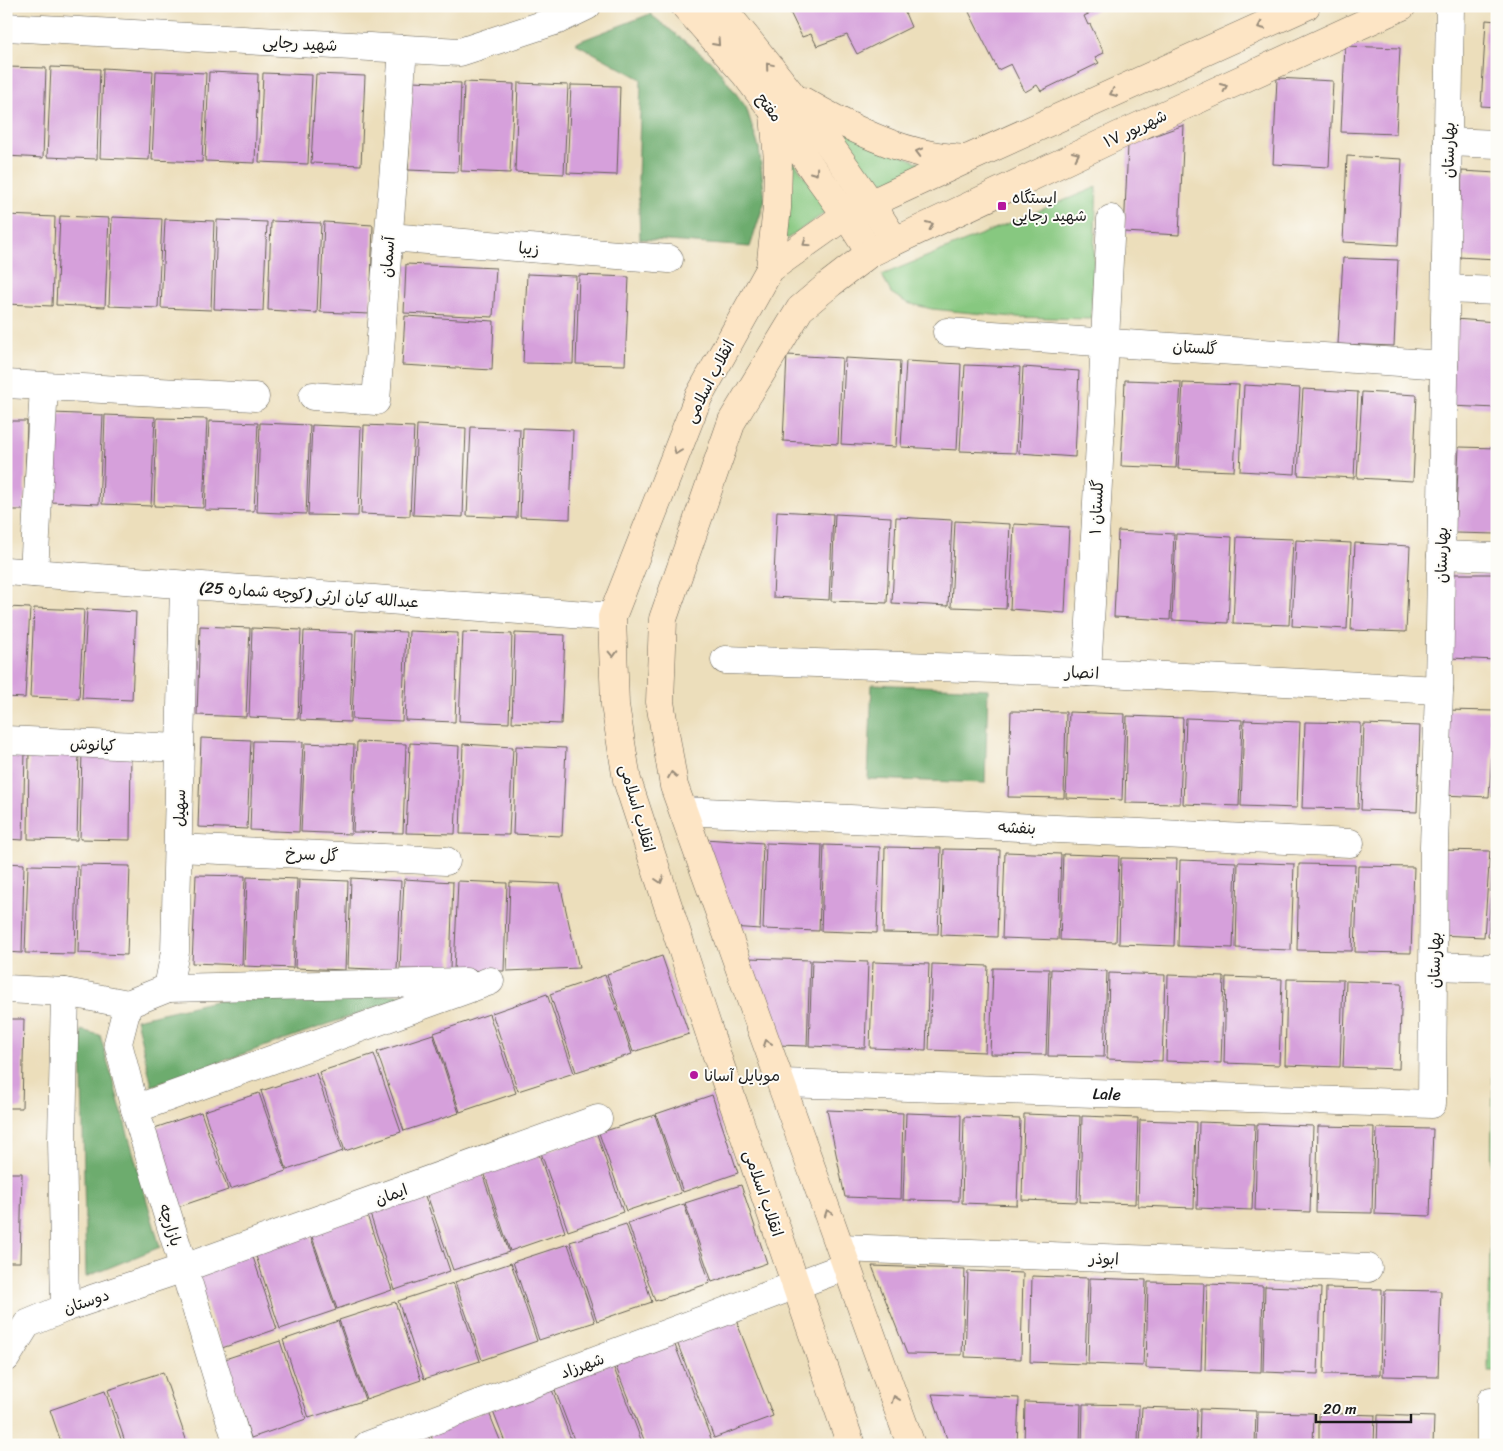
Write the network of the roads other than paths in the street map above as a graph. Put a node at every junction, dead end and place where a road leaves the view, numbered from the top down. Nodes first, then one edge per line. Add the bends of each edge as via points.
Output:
1 (587, 6) edge
2 (685, 6) edge
3 (720, 6) edge
4 (1306, 6) edge
5 (1402, 6) edge
6 (1450, 6) edge
7 (742, 19) edge
8 (6, 27) edge
9 (403, 49) junction
10 (784, 104) junction
11 (1448, 142) junction
12 (1497, 144) edge
13 (967, 159) junction
14 (872, 204) junction
15 (846, 215) junction
16 (1111, 219) dead end
17 (389, 237) junction
18 (896, 241) junction
19 (870, 253) junction
20 (669, 259) dead end
21 (770, 269) junction
22 (1446, 289) junction
23 (1497, 291) edge
24 (947, 332) dead end
25 (1104, 341) junction
26 (1444, 365) junction
27 (6, 384) edge
28 (44, 386) junction
29 (313, 396) dead end
30 (255, 397) dead end
31 (1441, 555) junction
32 (1497, 557) edge
33 (6, 571) edge
34 (34, 573) junction
35 (184, 585) junction
36 (612, 617) junction
37 (725, 660) dead end
38 (1087, 672) junction
39 (1439, 690) junction
40 (6, 740) edge
41 (180, 748) junction
42 (684, 812) junction
43 (1350, 843) dead end
44 (178, 848) junction
45 (446, 860) dead end
46 (1434, 966) junction
47 (1497, 968) edge
48 (168, 988) junction
49 (6, 989) edge
50 (65, 992) junction
51 (128, 1004) junction
52 (782, 1083) junction
53 (1432, 1104) joint
54 (135, 1109) junction
55 (598, 1119) dead end
56 (844, 1257) junction
57 (184, 1268) junction
58 (1368, 1268) dead end
59 (796, 1286) junction
60 (65, 1308) junction
61 (6, 1358) edge
62 (1494, 1401) edge
63 (238, 1445) edge
64 (368, 1445) edge
65 (851, 1445) edge
66 (911, 1445) edge
67 (1491, 1445) edge

1 - 9 street, شهید رجایی via 558,20 460,52
2 -> 10 main road, مفتح via 745,74
3 - 7 main road, مفتح
4 -> 13 main road
18 -> 5 main road, ۱۷ شهریور
6 - 11 street, بهارستان
10 -> 7 main road, مفتح
8 - 9 street, شهید رجایی
9 - 17 street, آسمان
13 -> 10 main road via 932,156 903,148 836,120
10 - 14 main road, مفتح
10 -> 15 main road, مفتح via 814,171
10 - 21 main road
11 - 12 street
11 - 22 street, بهارستان
13 - 14 main road
14 - 15 main road
14 - 18 main road, مفتح
15 - 19 main road, مفتح
15 -> 21 main road, انقلاب اسلامی
16 - 25 street, گلستان ۱
17 - 20 street, زیبا
17 - 29 street, آسمان via 376,401
18 - 19 main road, ۱۷ شهریور
42 -> 19 main road via 674,786 660,702 663,619 732,421 800,310
21 -> 36 main road, انقلاب اسلامی via 698,398
22 - 23 street
22 - 26 street, بهارستان
24 - 25 street, گلستان
25 - 26 street, گلستان
25 - 38 street, گلستان ۱
26 - 31 street, بهارستان
27 - 28 street
28 - 30 street
28 - 34 street
31 - 32 street
31 - 39 street, بهارستان
33 - 34 street, عبدالله کیان ارثی (کوچه شماره 25)
34 - 35 street, عبدالله کیان ارثی (کوچه شماره 25)
35 - 36 street, عبدالله کیان ارثی (کوچه شماره 25)
35 - 41 street, سهیل
36 -> 59 main road, انقلاب اسلامی via 615,706 627,780
37 - 38 street, انصار
38 - 39 street, انصار
39 - 46 street, بهارستان
40 - 41 street, کیانوش
41 - 44 street, سهیل
42 - 43 street, بنفشه
52 -> 42 main road
44 - 45 street, گل سرخ
44 - 48 street, سهیل via 175,952
46 - 47 street
46 - 53 street, بهارستان
48 - 51 street
48 - 54 street via 490,981
49 - 50 street
50 - 51 street
50 - 60 street via 62,1139
51 - 54 street, بازارچه via 118,1044
52 - 53 street, Lale
56 -> 52 main road
54 - 57 street, بازارچه
55 - 57 street, ایمان
56 - 58 street, ابوذر
56 - 59 street, شهرزاد
66 -> 56 main road
57 - 60 street, دوستان
57 - 63 street, بازارچه
59 - 64 street, شهرزاد
59 - 65 main road, انقلاب اسلامی
60 - 61 street, دوستان via 27,1324
62 - 67 street

